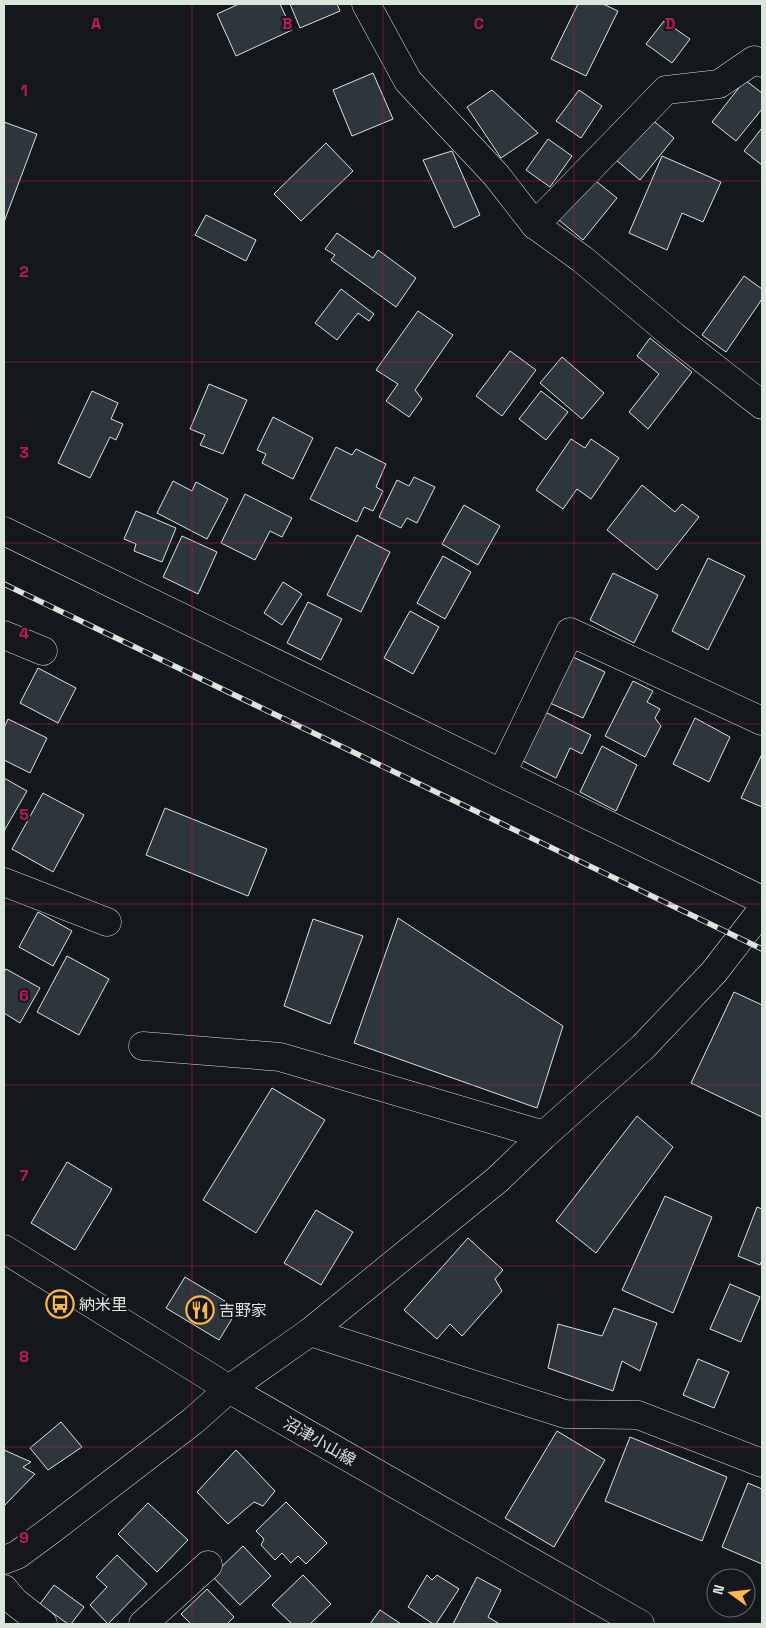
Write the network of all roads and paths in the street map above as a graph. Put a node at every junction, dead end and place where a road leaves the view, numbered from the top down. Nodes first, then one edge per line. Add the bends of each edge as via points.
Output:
1 (366, 4) edge
2 (762, 63) edge
3 (535, 225) junction
4 (762, 405) edge
5 (4, 531) edge
6 (4, 635) edge
7 (43, 651) dead end
8 (762, 721) edge
9 (502, 773) junction
10 (4, 882) edge
11 (762, 900) edge
12 (762, 910) edge
13 (107, 922) dead end
14 (143, 1046) dead end
15 (544, 1135) junction
16 (4, 1249) edge
17 (310, 1332) junction
18 (228, 1389) junction
19 (762, 1463) edge
20 (4, 1560) edge
21 (208, 1565) dead end
22 (4, 1589) edge
23 (43, 1624) edge
24 (143, 1624) edge
25 (640, 1624) edge

1 - 3 street via 408,81 496,175
2 - 3 street via 754,60 719,84 666,90
3 - 4 street via 582,259 675,338
5 - 9 street
6 - 7 street
8 - 9 street via 570,632
9 - 11 street
10 - 13 street
12 - 15 street via 714,972 643,1047
14 - 15 street via 280,1057
15 - 17 street via 497,1180
16 - 18 street, 沼津小山線
17 - 18 street
17 - 19 street via 565,1414 638,1415
18 - 20 street via 51,1530 17,1555
18 - 25 street, 沼津小山線
21 - 24 street
22 - 23 street

